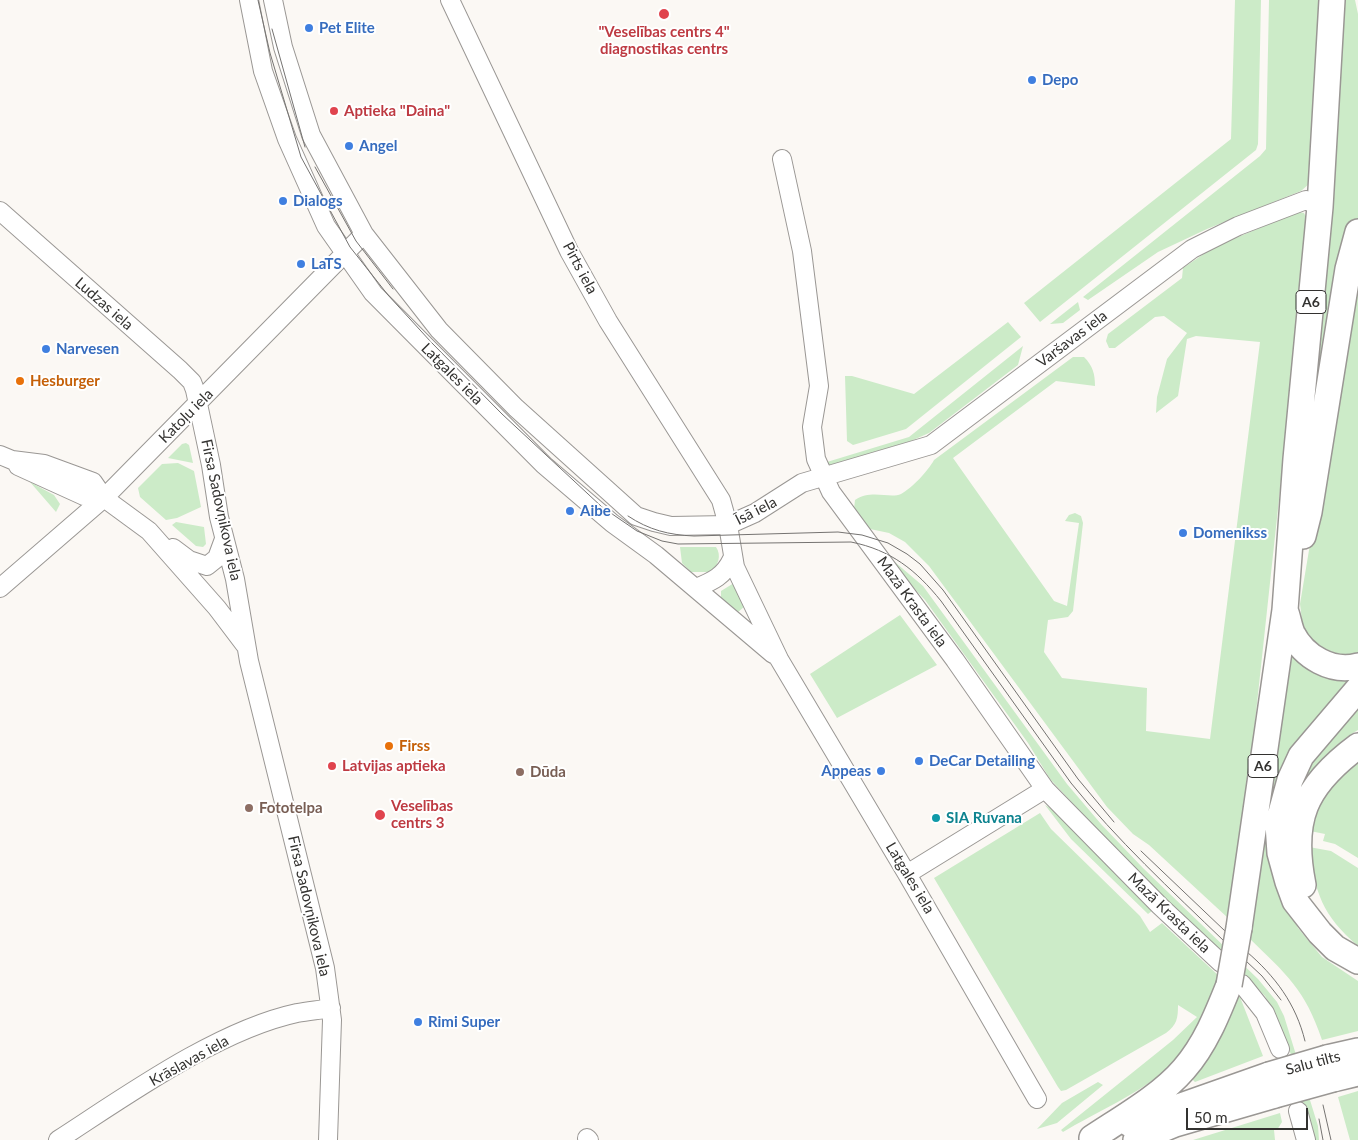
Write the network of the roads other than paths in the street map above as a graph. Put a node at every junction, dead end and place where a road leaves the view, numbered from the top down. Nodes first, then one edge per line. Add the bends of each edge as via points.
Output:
1 (249, 0) edge
2 (273, 0) edge
3 (450, 0) edge
4 (1332, 0) edge
5 (782, 159) dead end
6 (1320, 207) junction
7 (0, 211) edge
8 (364, 234) junction
9 (1355, 242) edge
10 (344, 254) junction
11 (199, 403) junction
12 (6, 458) edge
13 (822, 476) junction
14 (104, 498) junction
15 (654, 522) joint
16 (728, 525) junction
17 (149, 530) junction
18 (224, 539) junction
19 (732, 559) junction
20 (0, 588) edge
21 (696, 588) junction
22 (1286, 607) junction
23 (246, 647) junction
24 (779, 659) junction
25 (1358, 666) edge
26 (1358, 689) edge
27 (1358, 746) edge
28 (1045, 790) junction
29 (907, 874) junction
30 (1314, 924) junction
31 (1358, 961) edge
32 (1231, 978) junction
33 (331, 1008) junction
34 (1280, 1049) dead end
35 (1358, 1051) edge
36 (1330, 1068) junction
37 (1358, 1073) edge
38 (1272, 1085) junction
39 (1037, 1099) dead end
40 (1298, 1111) dead end
41 (1176, 1124) junction
42 (1090, 1139) edge
43 (58, 1140) edge
44 (328, 1140) edge
45 (1136, 1140) edge
46 (1154, 1140) edge
47 (1306, 1140) edge

1 - 10 street, Latgales iela via 264,71 287,139 326,226
2 - 8 street, Latgales iela via 283,47 311,135
3 - 16 street, Pirts iela via 570,251 608,321 721,500
4 - 6 highway, A6
5 - 13 street, Mazā Krasta iela via 803,260 818,386 812,427
6 - 13 street, Varšavas iela via 1306,200 1238,226 1192,249 931,446
6 - 22 highway, A6 via 1296,459
7 - 11 street, Ludzas iela via 180,370 192,382
8 - 10 street, Katoļu iela
8 - 15 street, Latgales iela via 433,323 516,408 636,516
9 - 22 highway via 1309,512
10 - 11 street, Katoļu iela
10 - 21 street, Latgales iela via 394,316 544,465
11 - 14 street, Katoļu iela
11 - 18 street, Firsa Sadovņikova iela
12 - 14 street via 84,496
13 - 16 street, Īsā iela via 802,483 755,513
13 - 28 street, Mazā Krasta iela
14 - 17 street, Firsa Sadovņikova iela
14 - 20 street, Katoļu iela
15 - 16 street, Īsā iela via 671,526
16 - 19 street, Latgales iela
17 - 18 street via 190,560 207,566 217,558
17 - 23 street, Firsa Sadovņikova iela via 217,608
18 - 23 street, Firsa Sadovņikova iela via 235,579
19 - 21 street via 718,579
19 - 24 street, Latgales iela
21 - 24 street, Latgales iela
22 - 25 highway via 1292,632 1302,647 1329,666 1342,669
22 - 32 highway, A6, bridge
23 - 33 street, Firsa Sadovņikova iela via 316,926
24 - 29 street, Latgales iela
26 - 30 highway via 1301,756 1290,780 1278,824 1280,853 1288,882 1295,901
27 - 30 highway via 1321,780 1306,804 1298,831 1303,883
28 - 29 street
28 - 32 street, Mazā Krasta iela
29 - 39 street, Latgales iela
30 - 31 highway via 1335,948
32 - 34 street, Mazā Krasta iela via 1265,1013
32 - 42 highway, A6 via 1208,1035 1184,1070 1170,1084
33 - 43 street, Krāslavas iela via 296,1013 267,1022 212,1046
33 - 44 street, Firsa Sadovņikova iela
35 - 36 highway, Salu tilts
36 - 37 highway, Salu tilts
36 - 38 highway, Salu tilts, bridge
38 - 41 highway
38 - 42 highway via 1163,1111
40 - 47 street
41 - 45 highway
41 - 46 highway

